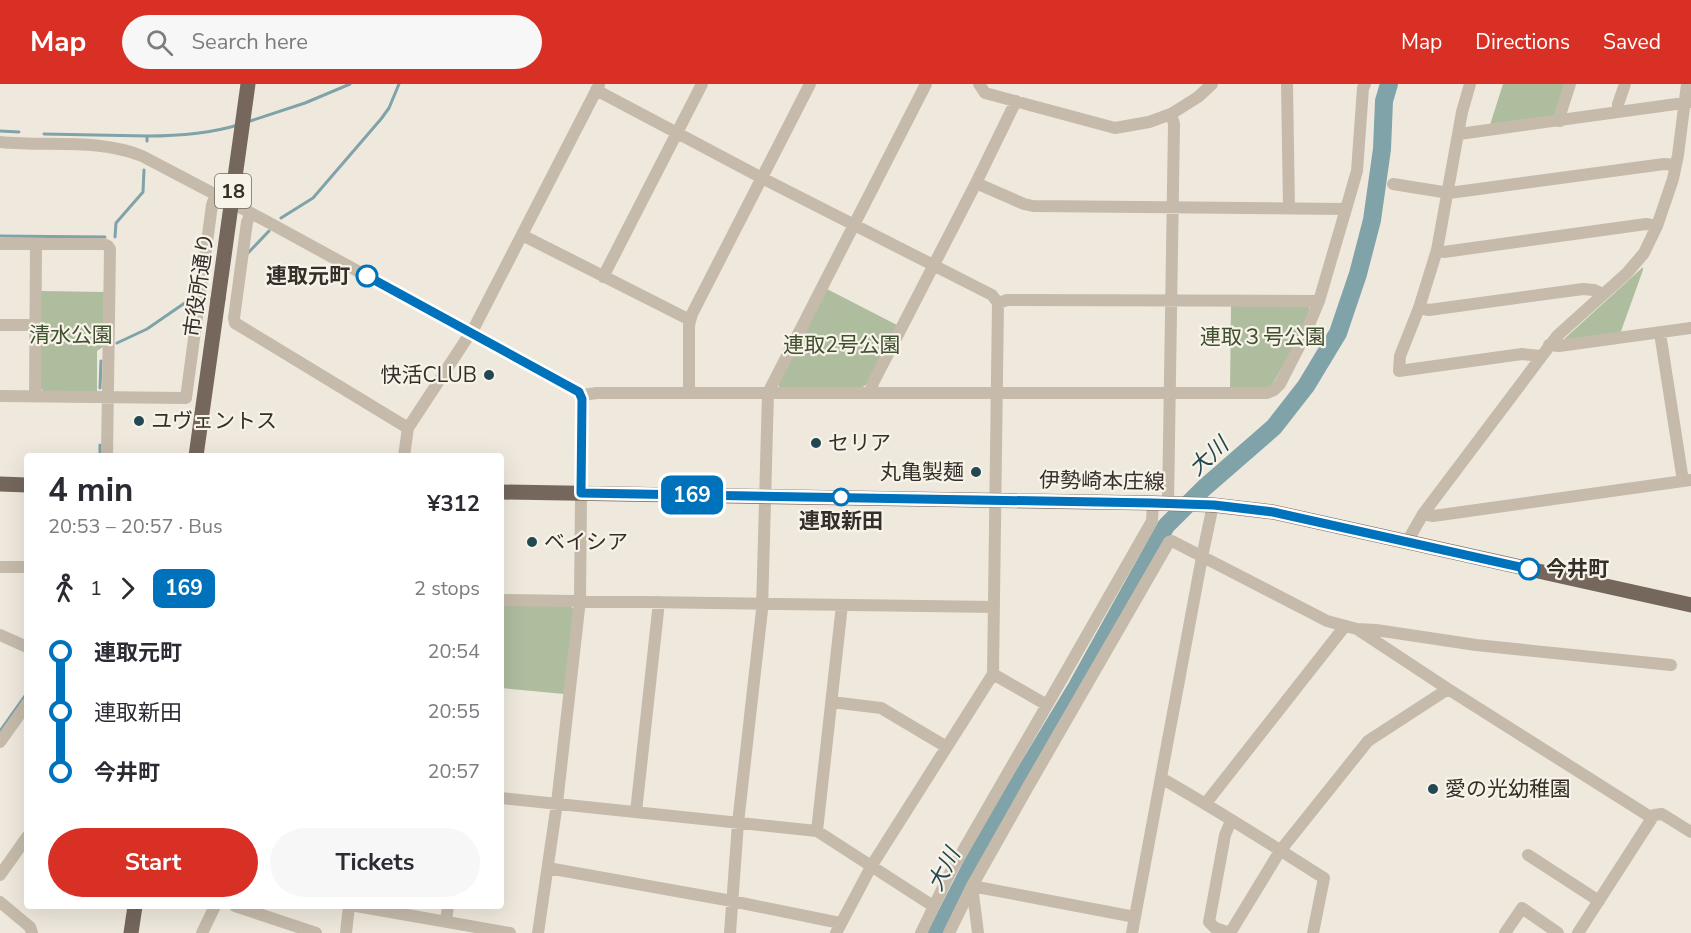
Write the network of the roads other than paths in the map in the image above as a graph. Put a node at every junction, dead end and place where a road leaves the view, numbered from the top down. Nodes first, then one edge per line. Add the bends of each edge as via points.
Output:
1 (248, 84) edge
2 (702, 84) edge
3 (810, 84) edge
4 (926, 84) edge
5 (1212, 84) edge
6 (1287, 84) edge
7 (1470, 84) edge
8 (1570, 84) edge
9 (1625, 84) edge
10 (1687, 84) edge
11 (1362, 85) edge
12 (598, 87) edge
13 (984, 87) edge
14 (1016, 101) junction
15 (1688, 102) edge
16 (1618, 112) junction
17 (1171, 114) junction
18 (1560, 121) junction
19 (677, 133) junction
20 (1459, 134) junction
21 (0, 142) edge
22 (1676, 165) junction
23 (762, 178) junction
24 (976, 183) junction
25 (1394, 184) dead end
26 (1449, 193) junction
27 (216, 194) junction
28 (1173, 207) junction
29 (1289, 208) junction
30 (1346, 209) junction
31 (251, 213) junction
32 (854, 223) junction
33 (1657, 226) junction
34 (522, 235) junction
35 (0, 244) edge
36 (36, 244) junction
37 (1437, 250) junction
38 (934, 264) junction
39 (603, 277) junction
40 (1602, 294) junction
41 (1171, 300) junction
42 (1319, 301) junction
43 (998, 303) junction
44 (1419, 308) junction
45 (690, 320) junction
46 (0, 325) edge
47 (35, 325) junction
48 (1691, 328) edge
49 (470, 332) junction
50 (1660, 333) junction
51 (1549, 345) junction
52 (1540, 356) junction
53 (1169, 392) junction
54 (689, 393) junction
55 (768, 393) junction
56 (870, 393) junction
57 (997, 393) junction
58 (582, 395) junction
59 (0, 396) edge
60 (35, 396) junction
61 (108, 397) junction
62 (408, 428) junction
63 (107, 453) edge
64 (196, 453) edge
65 (404, 453) edge
66 (1687, 481) edge
67 (0, 484) edge
68 (24, 484) edge
69 (504, 492) edge
70 (581, 493) junction
71 (765, 496) junction
72 (995, 500) junction
73 (1164, 504) junction
74 (1207, 505) junction
75 (1423, 514) junction
76 (1407, 542) junction
77 (1202, 557) junction
78 (0, 567) edge
79 (24, 567) edge
80 (504, 600) edge
81 (580, 600) junction
82 (659, 602) junction
83 (763, 603) junction
84 (843, 605) junction
85 (1691, 605) edge
86 (994, 607) junction
87 (1351, 628) junction
88 (0, 634) edge
89 (24, 646) edge
90 (1671, 665) dead end
91 (993, 674) junction
92 (1448, 689) junction
93 (832, 702) junction
94 (1047, 705) junction
95 (24, 708) edge
96 (0, 742) edge
97 (945, 747) junction
98 (1161, 778) junction
99 (504, 798) edge
100 (557, 803) junction
101 (1206, 803) junction
102 (636, 812) junction
103 (1652, 818) junction
104 (1231, 821) junction
105 (738, 823) junction
106 (817, 831) junction
107 (1691, 832) edge
108 (24, 841) edge
109 (1280, 851) junction
110 (1528, 855) dead end
111 (872, 865) junction
112 (548, 867) junction
113 (0, 875) edge
114 (972, 886) junction
115 (732, 901) junction
116 (1599, 901) junction
117 (0, 902) edge
118 (933, 906) junction
119 (135, 909) edge
120 (214, 909) edge
121 (244, 909) edge
122 (349, 909) edge
123 (374, 909) edge
124 (448, 909) edge
125 (1135, 917) junction
126 (446, 921) junction
127 (838, 928) edge
128 (32, 933) edge
129 (131, 933) edge
130 (202, 933) edge
131 (316, 933) edge
132 (346, 933) edge
133 (510, 933) edge
134 (538, 933) edge
135 (730, 933) edge
136 (921, 933) edge
137 (949, 933) edge
138 (978, 933) edge
139 (1132, 933) edge
140 (1230, 933) edge
141 (1313, 933) edge
142 (1505, 933) edge
143 (1558, 933) edge
144 (1578, 933) edge

1 - 64 main road, 市役所通り / 18, bridge
2 - 19 street
3 - 23 street
4 - 32 street
5 - 17 street
6 - 29 street
7 - 20 street
8 - 18 street
9 - 16 street
10 - 15 street
11 - 30 street via 1356,171
12 - 19 street
12 - 34 street
13 - 14 street
14 - 17 street via 1115,128
14 - 24 street
15 - 16 street
15 - 22 street
16 - 18 street
17 - 28 street
18 - 20 street
19 - 23 street
19 - 39 street
20 - 26 street
21 - 27 street via 122,149
22 - 26 street
22 - 33 street
23 - 32 street
23 - 45 street
24 - 28 street via 1033,206
24 - 38 street
25 - 26 street
26 - 37 street
27 - 31 street
27 - 61 street via 186,398
28 - 29 street
28 - 41 street
29 - 30 street
30 - 42 street
31 - 49 street
31 - 62 street via 235,322
32 - 38 street
32 - 55 street
33 - 37 street via 1646,224
33 - 40 street via 1637,263
34 - 39 street
34 - 49 street
35 - 36 street
36 - 47 street
36 - 61 street via 104,244 110,249
37 - 44 street
38 - 43 street via 992,295
38 - 56 street
39 - 45 street
40 - 44 street via 1583,289 1429,310
40 - 51 street
41 - 42 street
41 - 43 street
41 - 53 street
42 - 53 street via 1274,390
43 - 57 street
44 - 52 street via 1400,356 1399,370 1522,354
45 - 54 street
46 - 47 street
47 - 60 street
48 - 50 street
49 - 58 street
49 - 62 street
50 - 51 street
50 - 66 street
51 - 52 street
52 - 75 street
53 - 57 street
53 - 73 street
54 - 55 street
54 - 58 street
55 - 56 street
55 - 71 street
56 - 57 street
57 - 72 street
58 - 70 street
59 - 60 street
60 - 61 street
61 - 63 street
62 - 65 street
66 - 75 street via 1433,516
67 - 68 main road
69 - 70 main road, 伊勢崎本庄線
70 - 71 main road, 伊勢崎本庄線
70 - 81 street
71 - 72 main road, 伊勢崎本庄線
71 - 83 street
72 - 73 main road, 伊勢崎本庄線
72 - 86 street
73 - 74 main road, 伊勢崎本庄線
73 - 94 street
74 - 76 main road, 伊勢崎本庄線 via 1273,512
74 - 77 street
75 - 76 street
76 - 85 main road, 伊勢崎本庄線
77 - 87 street via 1328,621
77 - 98 street
77 - 114 street via 1169,542
78 - 79 street
80 - 81 street
81 - 82 street
81 - 100 street
82 - 83 street
82 - 102 street
83 - 84 street
83 - 105 street
84 - 86 street
84 - 93 street
86 - 91 street
87 - 90 street
87 - 92 street
87 - 101 street
88 - 89 street
91 - 94 street
91 - 97 street
92 - 103 street
92 - 109 street via 1368,741
93 - 97 street via 882,708
93 - 106 street
94 - 118 street
95 - 96 street
97 - 111 street
98 - 101 street
98 - 125 street
99 - 100 street
100 - 102 street
100 - 112 street
101 - 104 street
102 - 105 street
103 - 107 street via 1662,814
103 - 116 street
104 - 109 street
104 - 140 street via 1209,922
105 - 106 street
105 - 115 street
106 - 111 street
108 - 113 street
109 - 140 street
109 - 141 street via 1324,878
110 - 116 street
111 - 118 street
111 - 127 street
112 - 115 street
112 - 134 street
114 - 125 street
114 - 137 street
114 - 138 street
115 - 127 street
115 - 135 street
116 - 144 street
117 - 128 street
118 - 136 street
119 - 129 main road
120 - 130 street
121 - 131 street
122 - 132 street
123 - 126 street
124 - 126 street
125 - 139 street
126 - 133 street
142 - 143 street via 1522,908

